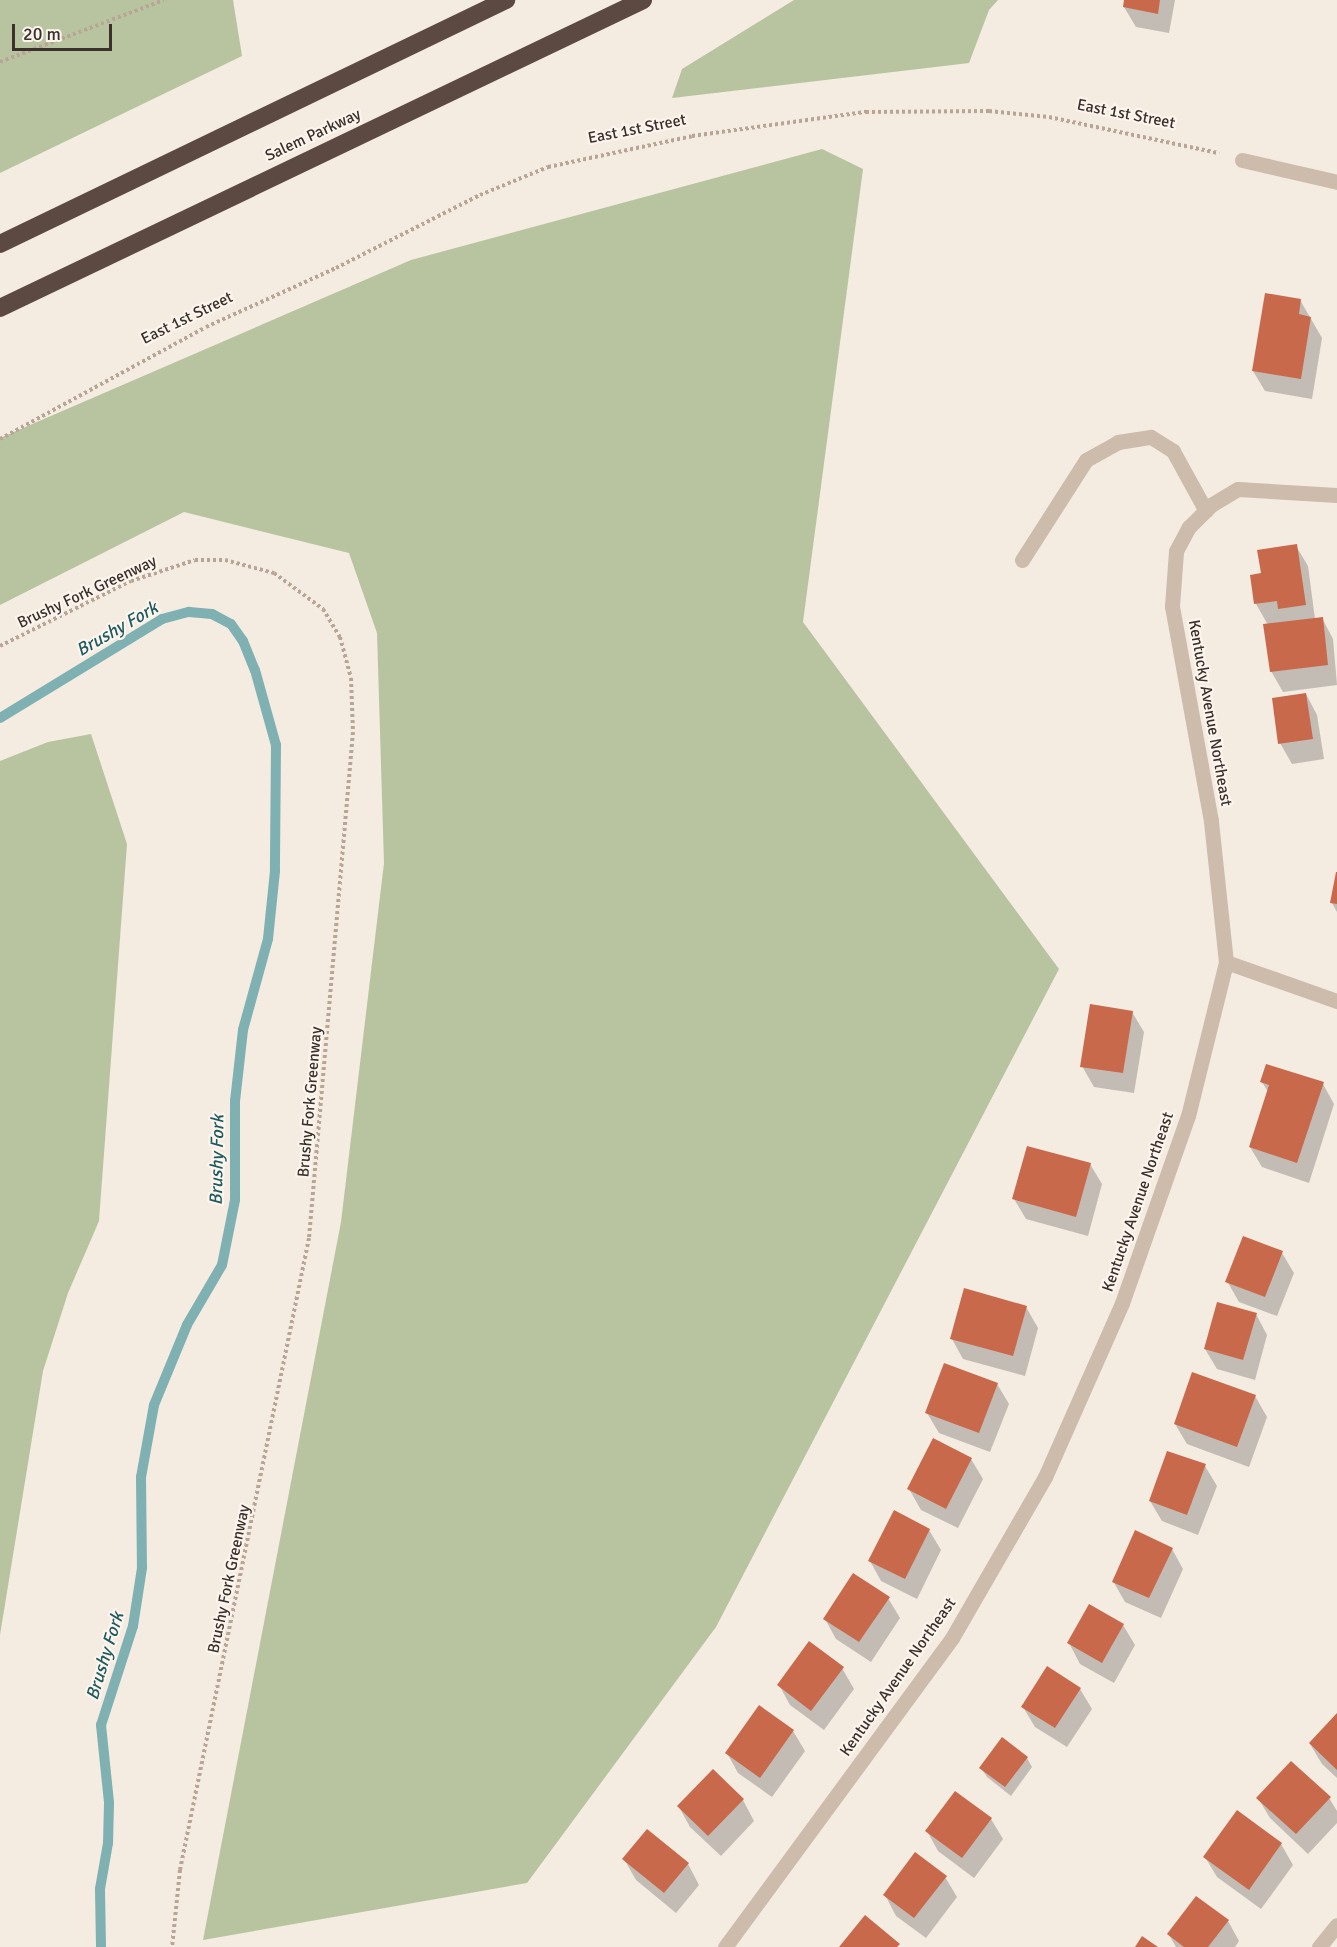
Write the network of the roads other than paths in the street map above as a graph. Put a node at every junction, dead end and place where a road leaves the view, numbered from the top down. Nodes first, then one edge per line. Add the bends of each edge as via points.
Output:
1 (506, 0) edge
2 (644, 0) edge
3 (1242, 160) road end
4 (1337, 182) edge
5 (0, 244) edge
6 (0, 308) edge
7 (1337, 495) edge
8 (1206, 511) junction
9 (1022, 560) dead end
10 (1226, 962) junction
11 (1337, 1001) edge
12 (1337, 1925) edge
13 (724, 1947) edge
14 (1319, 1947) edge

1 - 5 highway
2 - 6 highway, Salem Parkway
3 - 4 street
7 - 8 street, Kentucky Avenue Northeast via 1238,489
8 - 9 street via 1173,451 1151,437 1118,442 1086,460
8 - 10 street, Kentucky Avenue Northeast via 1189,527 1176,551 1172,606 1211,821
10 - 11 street
10 - 13 street, Kentucky Avenue Northeast via 1184,1127 1122,1303 1045,1477 952,1638
12 - 14 street

